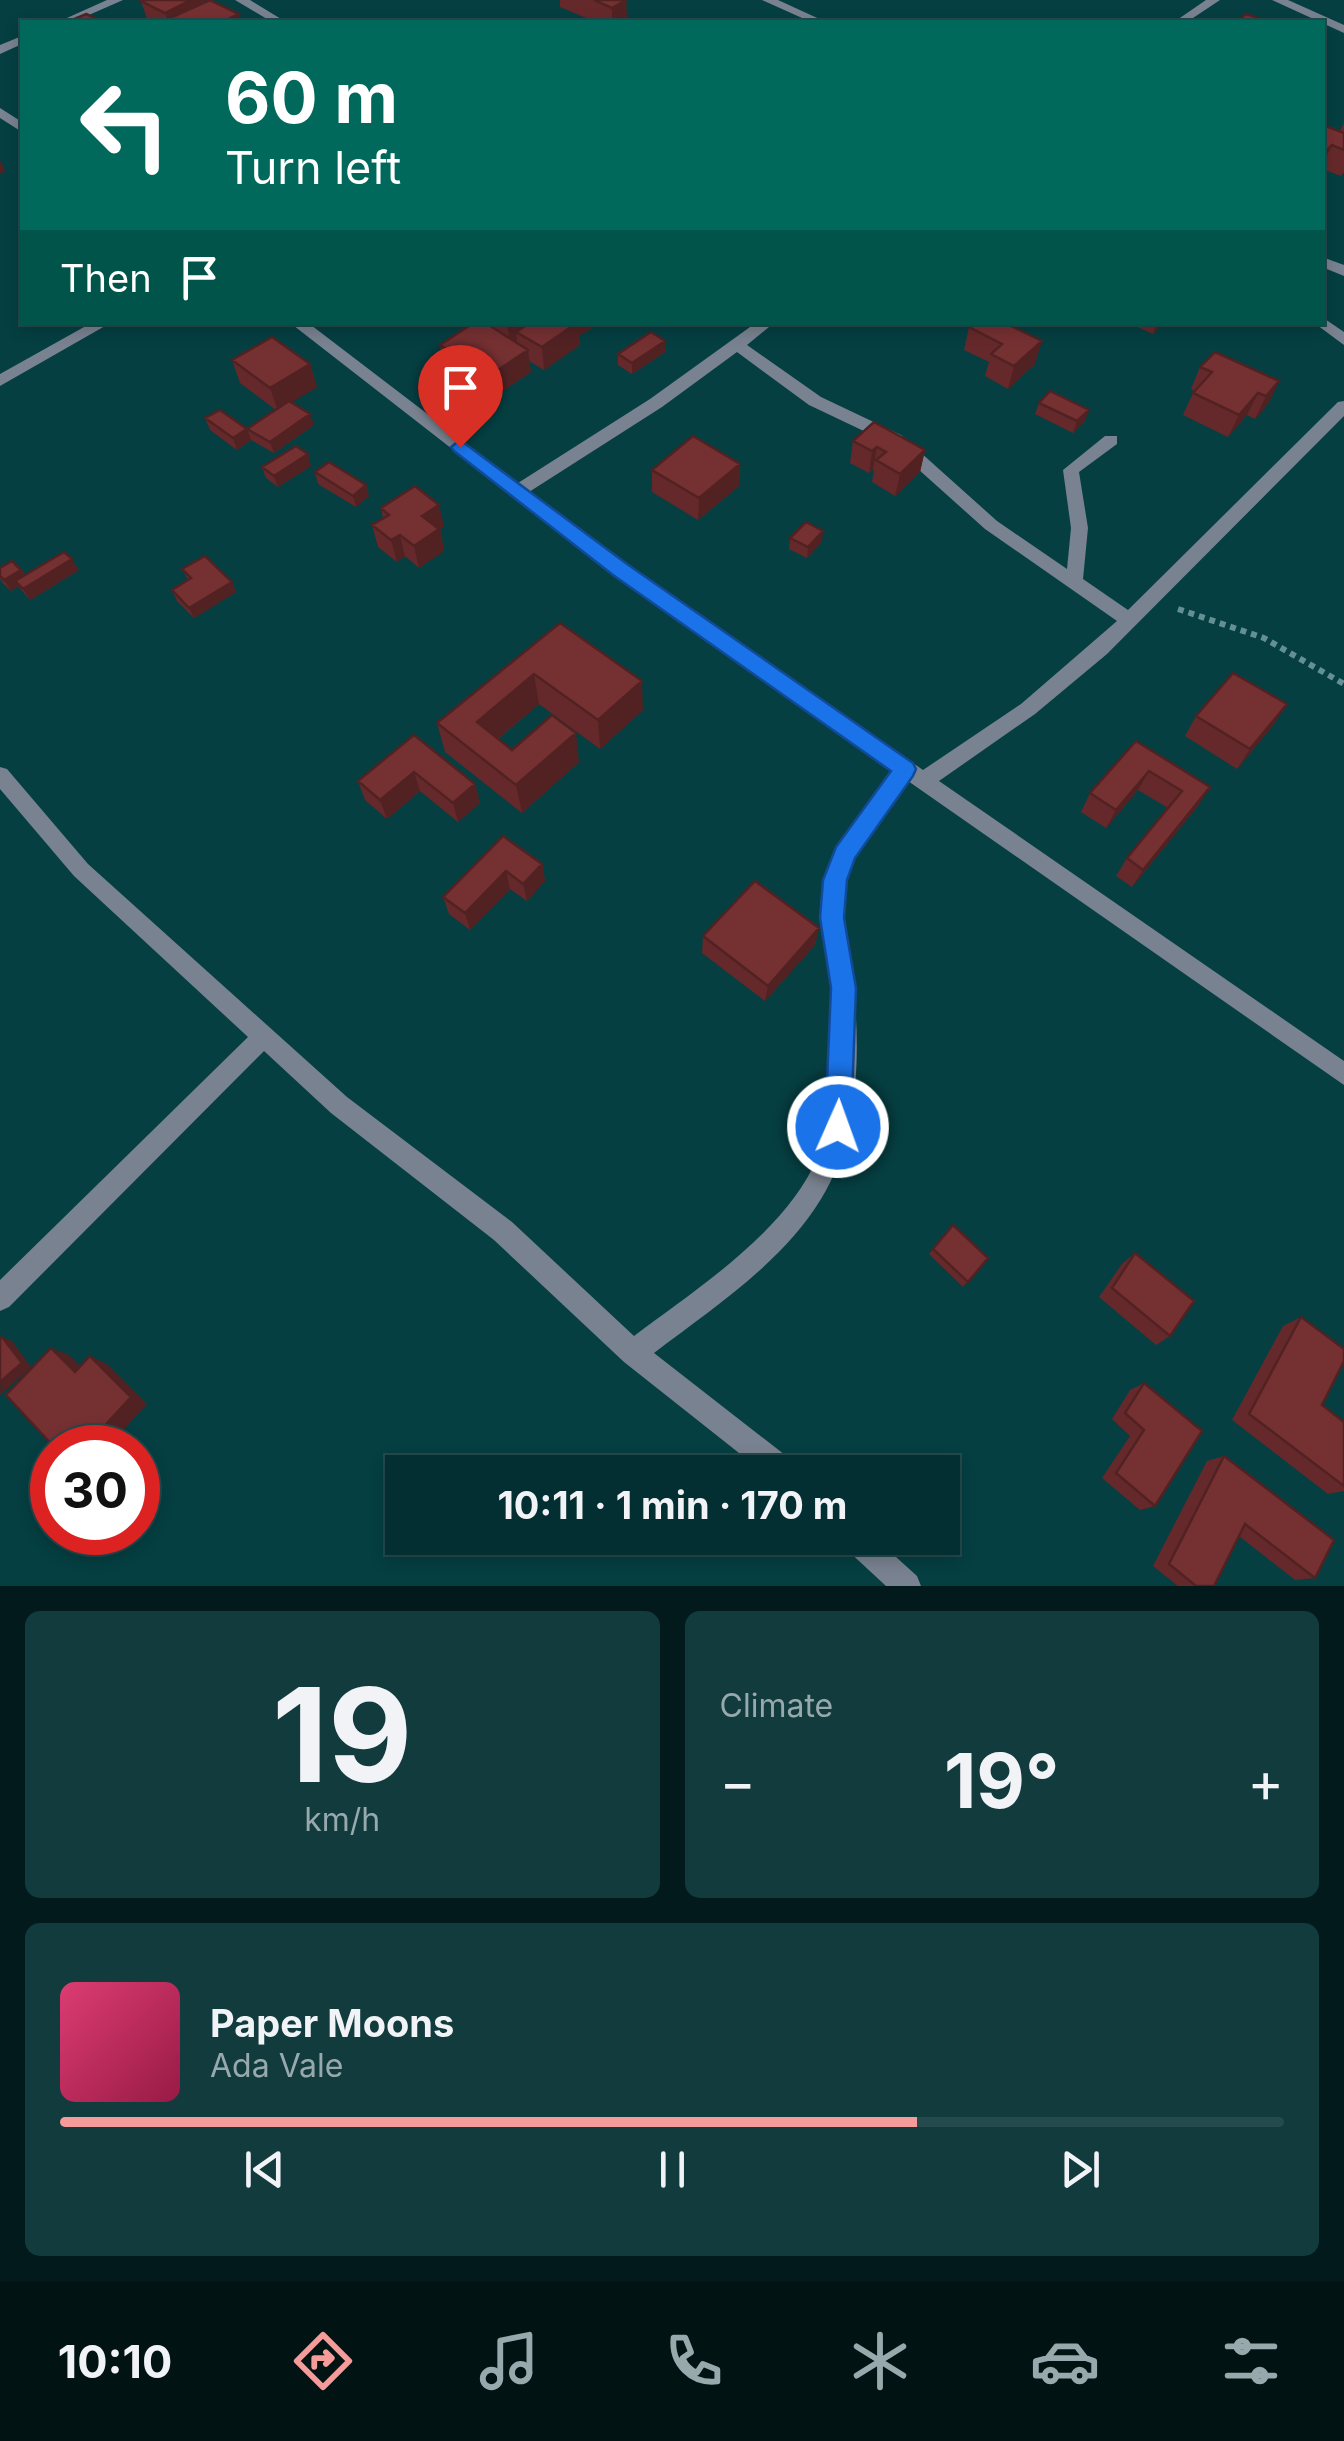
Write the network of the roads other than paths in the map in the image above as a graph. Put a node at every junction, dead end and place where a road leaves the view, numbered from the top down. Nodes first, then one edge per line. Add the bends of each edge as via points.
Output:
1 (117, 0) edge
2 (241, 0) edge
3 (768, 0) edge
4 (1214, 0) edge
5 (1278, 0) edge
6 (69, 20) edge
7 (276, 20) edge
8 (815, 20) edge
9 (1183, 20) edge
10 (1344, 28) edge
11 (100, 325) edge
12 (300, 325) edge
13 (764, 325) edge
14 (737, 345) junction
15 (0, 382) edge
16 (1344, 406) edge
17 (1112, 440) dead end
18 (518, 491) junction
19 (1074, 580) junction
20 (1130, 620) junction
21 (0, 775) edge
22 (914, 776) junction
23 (264, 1036) junction
24 (1344, 1074) edge
25 (0, 1298) edge
26 (633, 1353) junction
27 (762, 1455) edge
28 (873, 1555) edge
29 (907, 1586) edge

1 - 6 street
2 - 7 street
3 - 8 street
4 - 9 street
5 - 10 street
11 - 15 street
12 - 18 street
13 - 14 street
14 - 18 street
14 - 19 street via 816,401 894,439 991,525
16 - 20 street
17 - 19 street via 1071,470 1079,521
18 - 22 street
19 - 20 street
20 - 22 street via 1028,708
21 - 23 street via 81,870
22 - 24 street
22 - 26 street via 844,854 835,880 832,918 843,988 838,1127 826,1166 794,1216
23 - 25 street
23 - 26 street via 340,1105 503,1231
26 - 27 street
28 - 29 street

